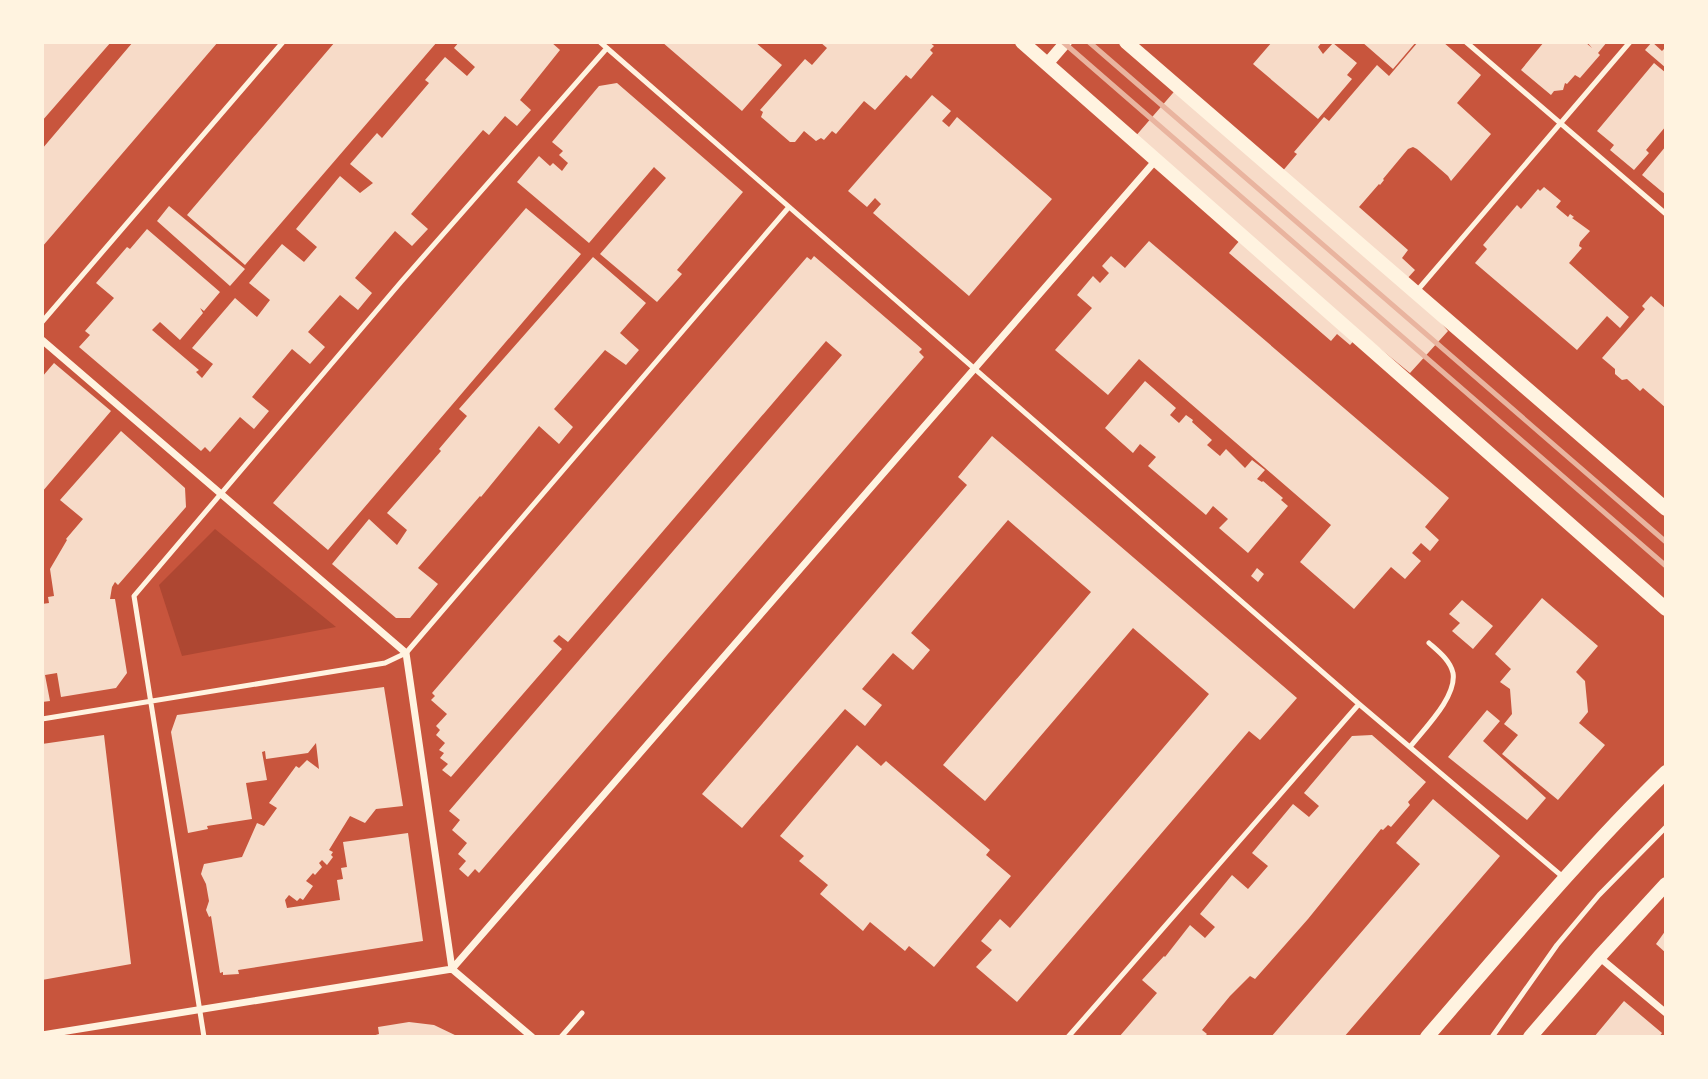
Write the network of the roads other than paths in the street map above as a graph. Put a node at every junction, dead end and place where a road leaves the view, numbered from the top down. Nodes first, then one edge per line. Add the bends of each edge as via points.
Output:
1 (283, 42) edge
2 (600, 42) edge
3 (1022, 42) edge
4 (1066, 42) edge
5 (1126, 42) edge
6 (1466, 42) edge
7 (1630, 42) edge
8 (607, 48) junction
9 (1047, 64) junction
10 (1560, 124) junction
11 (1156, 160) junction
12 (789, 207) junction
13 (1666, 214) edge
14 (1416, 293) junction
15 (42, 322) edge
16 (42, 340) edge
17 (974, 369) junction
18 (222, 493) junction
19 (1666, 509) edge
20 (1666, 609) edge
21 (1429, 643) dead end
22 (406, 653) junction
23 (151, 702) junction
24 (1359, 704) junction
25 (42, 719) edge
26 (1410, 747) junction
27 (1666, 772) edge
28 (1666, 827) edge
29 (1564, 878) junction
30 (1666, 884) edge
31 (1599, 957) junction
32 (452, 969) junction
33 (200, 1010) junction
34 (582, 1013) dead end
35 (1666, 1013) edge
36 (42, 1035) edge
37 (204, 1037) edge
38 (532, 1037) edge
39 (561, 1037) edge
40 (1068, 1037) edge
41 (1427, 1037) edge
42 (1492, 1037) edge
43 (1530, 1037) edge

1 - 15 lane
2 - 8 lane
3 - 9 main road
4 - 9 street
5 - 14 main road
6 - 10 lane
7 - 10 lane
8 - 12 lane
8 - 18 lane
9 - 11 main road
10 - 13 lane
10 - 14 lane
11 - 17 street
11 - 20 main road
12 - 17 lane
12 - 22 lane
14 - 19 main road
16 - 18 street
17 - 24 lane
17 - 32 street
18 - 22 street
18 - 23 lane via 134,596
21 - 26 lane via 1444,656 1453,673 1447,700
22 - 23 lane via 384,663
22 - 32 street
23 - 25 lane
23 - 33 lane
24 - 26 lane
24 - 40 lane
26 - 29 lane
27 - 29 main road
28 - 42 lane via 1574,925
29 - 41 main road
30 - 31 main road
31 - 35 street
31 - 43 main road
32 - 33 street
32 - 38 street
33 - 36 street
33 - 37 lane
34 - 39 lane

